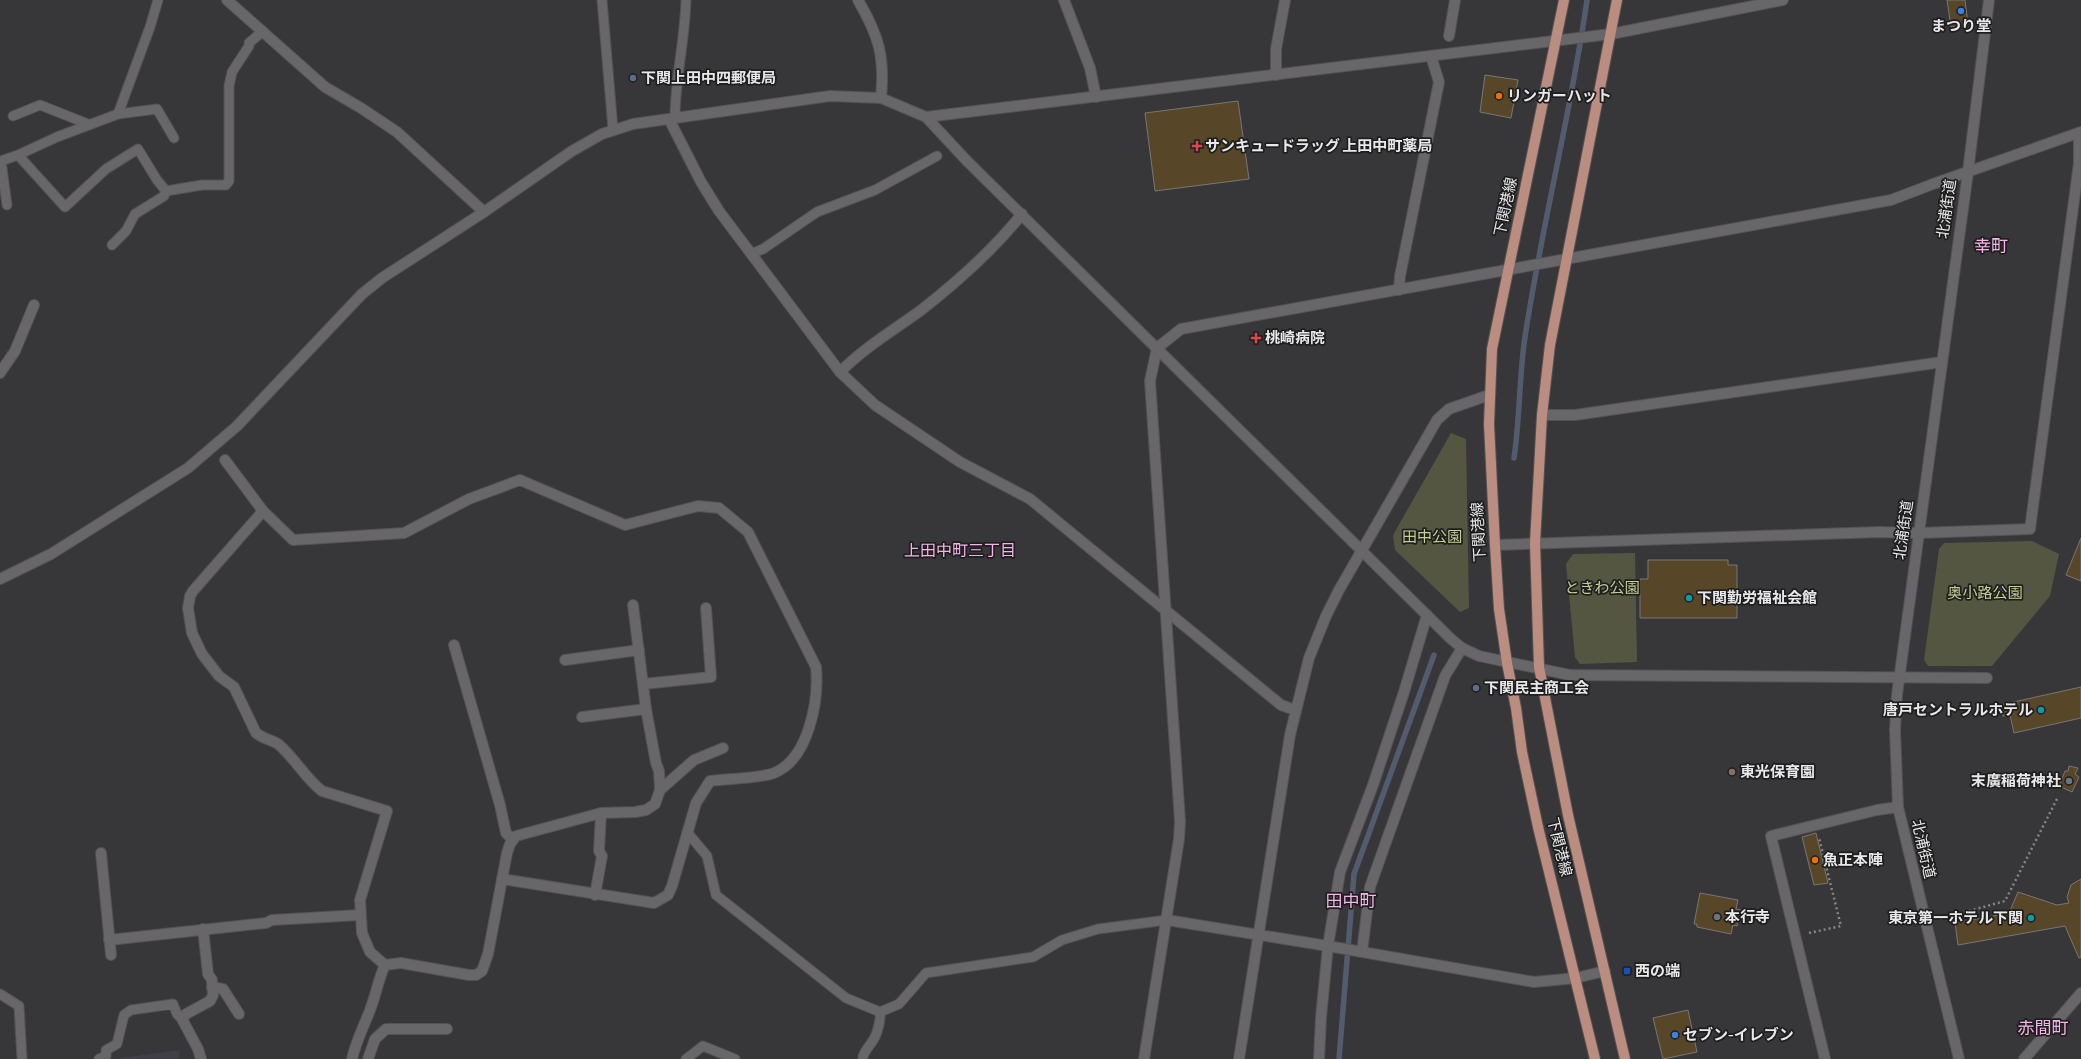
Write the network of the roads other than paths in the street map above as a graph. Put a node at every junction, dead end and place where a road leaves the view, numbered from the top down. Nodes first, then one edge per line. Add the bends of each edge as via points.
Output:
1 (158, 0) edge
2 (227, 0) edge
3 (602, 0) edge
4 (686, 0) edge
5 (858, 0) edge
6 (1064, 0) edge
7 (1285, 0) edge
8 (1454, 0) edge
9 (1564, 0) edge
10 (1617, 0) edge
11 (1783, 0) edge
12 (1989, 0) edge
13 (263, 31) junction
14 (1611, 34) junction
15 (1449, 36) dead end
16 (1556, 41) junction
17 (1430, 56) junction
18 (1276, 75) junction
19 (1096, 97) junction
20 (881, 98) junction
21 (118, 114) junction
22 (13, 116) dead end
23 (926, 117) junction
24 (672, 119) junction
25 (88, 124) junction
26 (613, 130) junction
27 (2080, 132) edge
28 (174, 138) dead end
29 (18, 155) junction
30 (937, 156) dead end
31 (1968, 172) junction
32 (166, 191) junction
33 (7, 206) dead end
34 (484, 212) junction
35 (1022, 214) junction
36 (112, 245) dead end
37 (751, 254) junction
38 (1566, 259) junction
39 (1508, 269) junction
40 (1399, 290) junction
41 (34, 305) dead end
42 (1157, 348) junction
43 (1942, 362) junction
44 (840, 372) junction
45 (0, 373) edge
46 (1488, 396) junction
47 (1542, 415) junction
48 (225, 460) dead end
49 (263, 511) junction
50 (1919, 533) junction
51 (1535, 543) junction
52 (1495, 545) junction
53 (1362, 553) junction
54 (0, 579) edge
55 (633, 605) dead end
56 (706, 608) dead end
57 (1165, 610) junction
58 (1427, 616) junction
59 (454, 645) dead end
60 (1462, 648) junction
61 (639, 650) junction
62 (565, 660) dead end
63 (1507, 663) junction
64 (1539, 667) junction
65 (1900, 678) junction
66 (1988, 678) dead end
67 (643, 684) junction
68 (646, 709) junction
69 (1296, 710) junction
70 (582, 717) dead end
71 (723, 748) dead end
72 (660, 790) junction
73 (1898, 807) junction
74 (601, 812) junction
75 (687, 832) junction
76 (513, 840) junction
77 (101, 853) dead end
78 (502, 879) junction
79 (595, 895) junction
80 (360, 915) junction
81 (1167, 920) junction
82 (203, 929) junction
83 (1259, 935) junction
84 (109, 940) junction
85 (1332, 946) junction
86 (1360, 952) junction
87 (111, 955) dead end
88 (385, 966) junction
89 (1605, 971) junction
90 (1576, 978) junction
91 (212, 987) junction
92 (2081, 993) edge
93 (0, 994) edge
94 (880, 1012) junction
95 (239, 1014) dead end
96 (182, 1019) junction
97 (447, 1029) dead end
98 (863, 1058) edge
99 (22, 1059) edge
100 (99, 1059) edge
101 (201, 1059) edge
102 (352, 1059) edge
103 (368, 1059) edge
104 (686, 1059) edge
105 (735, 1059) edge
106 (1144, 1059) edge
107 (1239, 1059) edge
108 (1319, 1059) edge
109 (1595, 1059) edge
110 (1625, 1059) edge
111 (1825, 1059) edge
112 (1959, 1059) edge
113 (2024, 1059) edge

1 - 21 lane
2 - 13 street
3 - 26 lane
4 - 24 lane
5 - 20 street via 874,30 881,53
6 - 19 street via 1090,68
7 - 18 street via 1276,49
8 - 15 street
9 - 16 main road, 下関港線
10 - 14 main road, 下関港線
11 - 14 street
12 - 31 street, 北浦街道
13 - 32 lane via 249,43 230,79 229,181 226,185 202,185
13 - 34 street via 325,87 397,132
14 - 16 street
14 - 38 main road, 下関港線
16 - 17 street
16 - 39 main road, 下関港線
17 - 18 street
17 - 40 street via 1440,82
18 - 19 street
19 - 23 street
20 - 23 street
20 - 24 street via 830,96
21 - 25 lane
21 - 28 lane via 157,109
22 - 25 lane via 40,105
23 - 35 street
24 - 26 street via 633,124
24 - 37 street via 700,182
25 - 29 lane
26 - 34 street via 572,151
27 - 31 street
27 - 50 street via 2079,163 2030,529
29 - 32 lane via 65,207 106,169 138,149
29 - 33 lane via 1,161
30 - 37 lane via 875,190 817,212 763,249
31 - 38 street via 1891,200
31 - 43 street, 北浦街道
32 - 36 lane via 164,196 135,214 126,231
34 - 54 street via 410,259 362,294 236,426 188,468 51,554
35 - 42 street
35 - 44 street via 1006,233 943,292 856,356
37 - 44 street
38 - 39 street
38 - 47 main road, 下関港線 via 1550,345
39 - 40 street
39 - 46 main road, 下関港線 via 1492,349
40 - 42 street via 1181,329
41 - 45 street via 15,351
42 - 53 street
42 - 57 street via 1150,381
43 - 47 street via 1575,415
43 - 50 street, 北浦街道
44 - 57 street via 875,405 960,462 1030,499
46 - 52 main road, 下関港線
46 - 53 street via 1449,409 1437,420
47 - 51 main road, 下関港線
48 - 49 street
49 - 75 street via 293,540 404,533 469,499 520,480 625,525 698,506 719,508 748,532 816,667 818,683 812,720 800,748 788,764 774,773 710,781 696,803
49 - 80 street via 190,596 188,612 192,633 208,662 219,676 234,687 256,733 277,743 322,791 387,811 364,882
50 - 51 street via 1879,532
50 - 65 street, 北浦街道
51 - 52 street
51 - 64 main road, 下関港線
52 - 63 main road, 下関港線
53 - 58 street
53 - 69 street via 1326,616 1309,658
55 - 61 street
56 - 67 street via 711,677
57 - 69 street via 1281,705
57 - 81 street via 1180,821
58 - 60 street
58 - 85 street via 1373,785 1340,872
59 - 76 street via 506,833
60 - 63 street via 1479,656
60 - 86 street via 1445,676 1370,887
61 - 62 street
61 - 67 street
63 - 64 street
63 - 90 main road, 下関港線 via 1538,827
64 - 65 street via 1570,675
64 - 89 main road, 下関港線 via 1568,815
65 - 66 street
65 - 73 street, 北浦街道 via 1895,730
67 - 68 street
68 - 70 street
68 - 72 street via 659,772
69 - 83 street
71 - 72 street via 694,760
72 - 74 street via 655,804 646,810 625,814
73 - 111 street via 1771,836
73 - 112 street, 北浦街道
74 - 76 street via 524,833
74 - 79 street via 599,850 602,856
75 - 79 street via 668,895 654,903
75 - 94 lane via 707,856 716,895 846,998
76 - 78 street via 507,853
77 - 84 street
78 - 79 street
78 - 88 street via 488,954 482,971 476,975 469,975 401,963
80 - 82 street via 272,920 266,923
80 - 88 street via 362,933 370,952
81 - 83 street
81 - 94 lane via 1098,929 1062,940 1033,957 926,973 899,1004
81 - 106 street
82 - 84 street
82 - 91 street
83 - 85 street
83 - 107 street
84 - 87 street
85 - 86 street
85 - 108 street via 1321,1017
86 - 90 street via 1534,982
88 - 102 street
89 - 90 street
89 - 110 main road, 下関港線
90 - 109 main road, 下関港線
91 - 95 street via 223,989
91 - 96 street via 213,995 210,1001 186,1014
92 - 113 street
93 - 99 lane via 20,1006
94 - 98 lane via 875,1037 865,1050
96 - 100 lane via 176,1014 173,1004 131,1010 124,1015 116,1044 106,1050 106,1056
96 - 101 street
97 - 103 street via 386,1029 375,1039
104 - 105 lane via 703,1046

